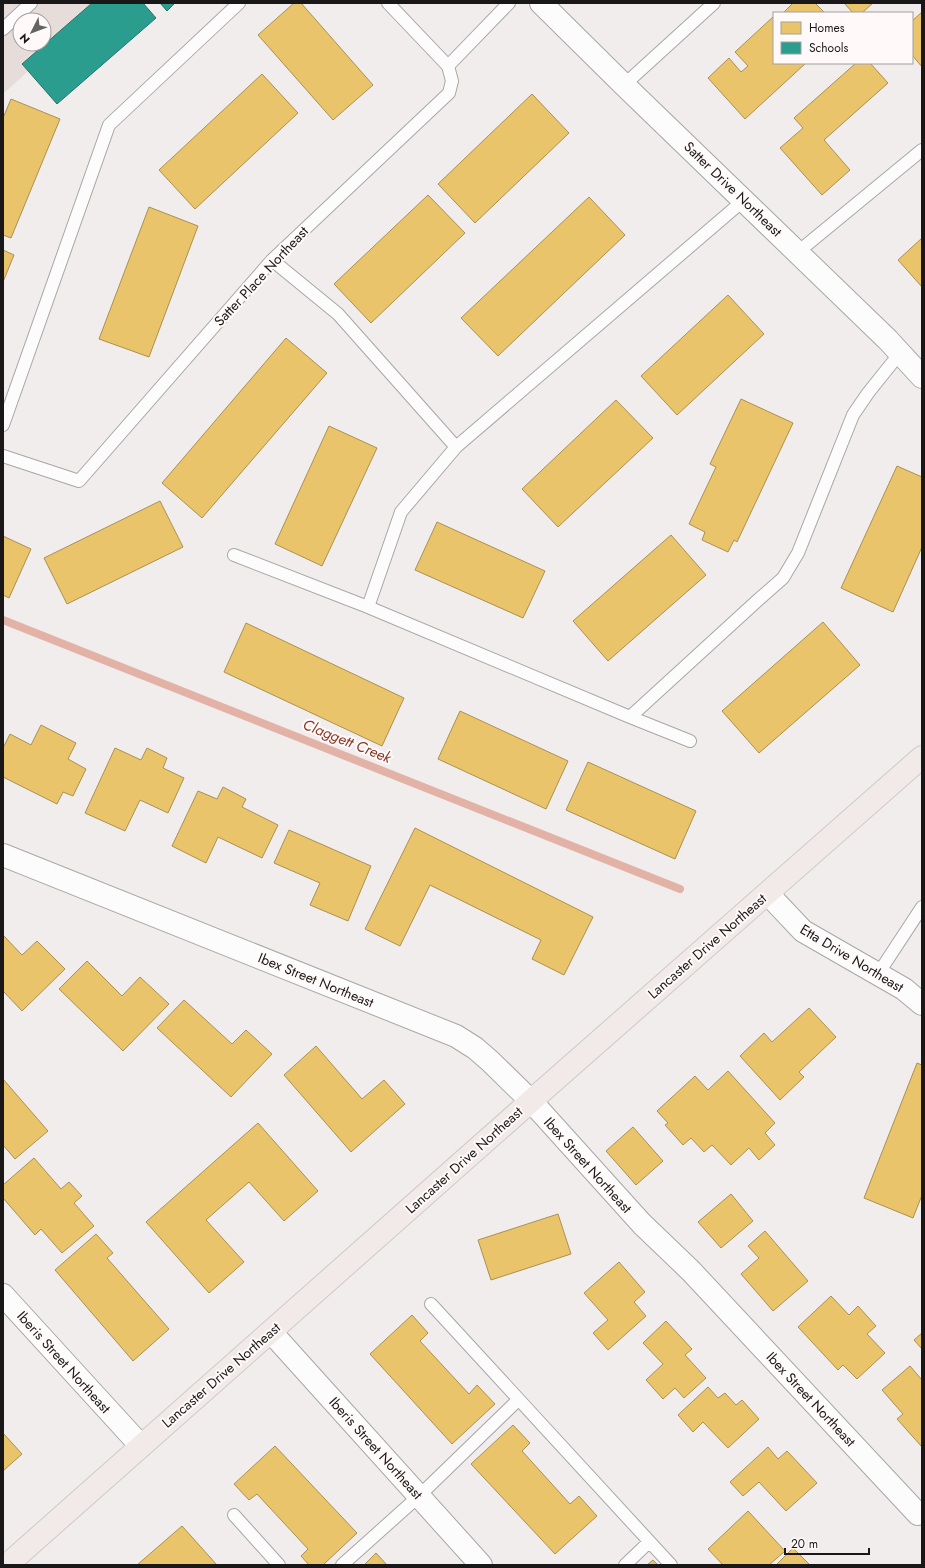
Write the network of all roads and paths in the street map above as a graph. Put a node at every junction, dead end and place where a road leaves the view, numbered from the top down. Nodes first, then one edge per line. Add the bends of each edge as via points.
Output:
1 (31, 3) edge
2 (239, 3) edge
3 (388, 3) edge
4 (509, 3) edge
5 (542, 3) edge
6 (714, 3) edge
7 (3, 29) edge
8 (448, 66) junction
9 (624, 85) junction
10 (922, 150) edge
11 (744, 200) junction
12 (798, 252) junction
13 (272, 260) junction
14 (900, 353) junction
15 (922, 377) edge
16 (3, 425) edge
17 (456, 447) junction
18 (3, 456) edge
19 (234, 555) dead end
20 (368, 607) junction
21 (630, 717) junction
22 (690, 741) dead end
23 (922, 757) edge
24 (3, 855) edge
25 (768, 894) junction
26 (922, 906) edge
27 (878, 974) junction
28 (922, 1004) edge
29 (531, 1101) junction
30 (3, 1295) edge
31 (431, 1304) dead end
32 (271, 1332) junction
33 (518, 1400) junction
34 (141, 1446) junction
35 (419, 1496) junction
36 (918, 1514) dead end
37 (234, 1515) dead end
38 (650, 1542) junction
39 (7, 1565) edge
40 (279, 1565) edge
41 (342, 1565) edge
42 (482, 1565) edge
43 (625, 1565) edge
44 (671, 1565) edge

1 - 7 lane
2 - 16 lane via 109,125
3 - 8 lane
4 - 8 lane
5 - 9 street, Satter Drive Northeast
6 - 9 lane
8 - 13 lane, Satter Place Northeast via 452,81 449,93
9 - 11 street, Satter Drive Northeast
10 - 12 lane
11 - 12 street, Satter Drive Northeast
11 - 17 lane
12 - 14 street, Satter Drive Northeast
13 - 17 lane via 338,314
13 - 18 lane, Satter Place Northeast via 79,481
14 - 15 street, Satter Drive Northeast
14 - 21 lane via 853,416 798,553 783,578
17 - 20 lane via 401,512
19 - 20 lane
20 - 21 lane
21 - 22 lane
23 - 25 main road, Lancaster Drive Northeast
24 - 29 street, Ibex Street Northeast via 456,1036 490,1061
25 - 27 street, Etta Drive Northeast via 803,931
25 - 29 main road, Lancaster Drive Northeast
26 - 27 lane
27 - 28 street, Etta Drive Northeast via 904,989
29 - 32 main road, Lancaster Drive Northeast
29 - 36 street, Ibex Street Northeast via 642,1224 692,1271
30 - 34 street, Iberis Street Northeast
31 - 33 lane
32 - 34 main road, Lancaster Drive Northeast
32 - 35 street, Iberis Street Northeast
33 - 35 lane
33 - 38 lane
34 - 39 main road, Lancaster Drive Northeast
35 - 41 lane
35 - 42 street, Iberis Street Northeast
37 - 40 lane
38 - 43 lane
38 - 44 lane

